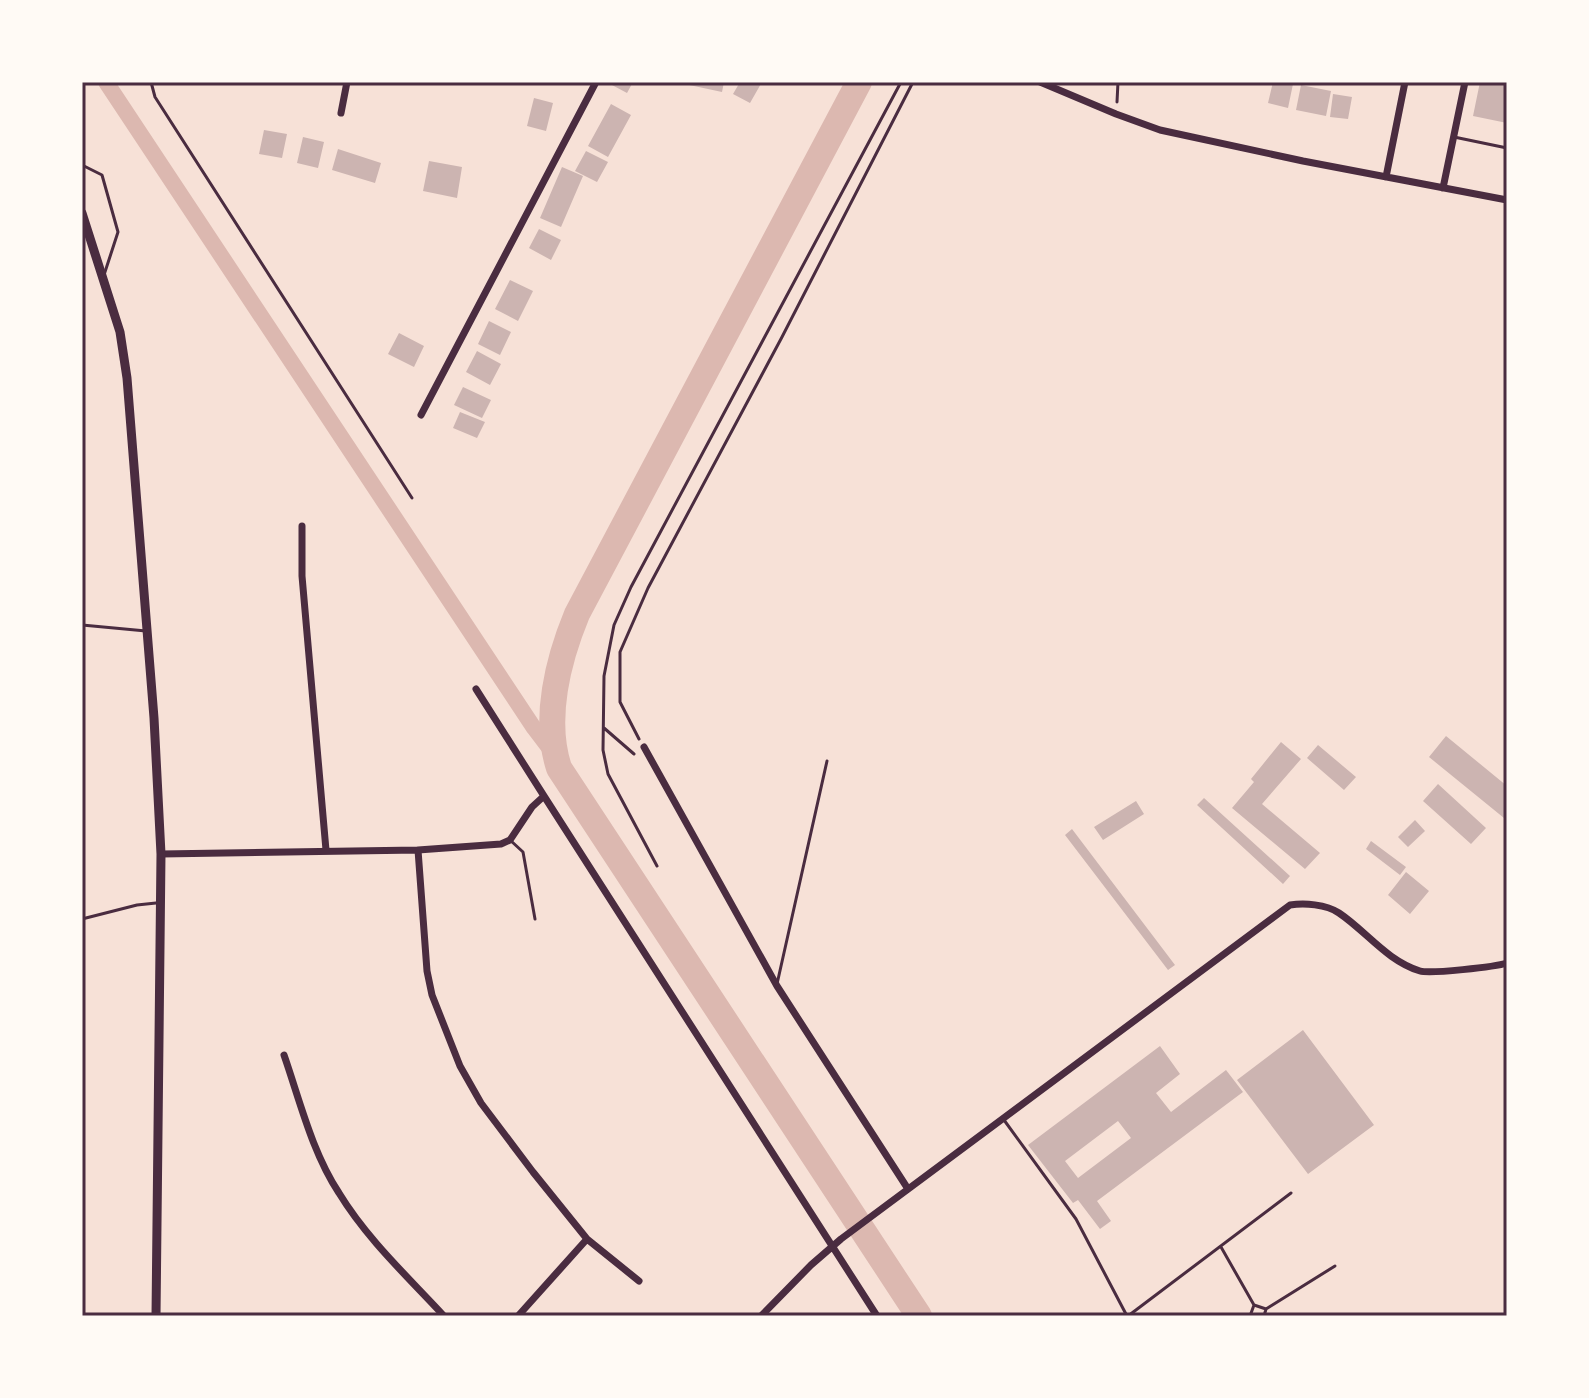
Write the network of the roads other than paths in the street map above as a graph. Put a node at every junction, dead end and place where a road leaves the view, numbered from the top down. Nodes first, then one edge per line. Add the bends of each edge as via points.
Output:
1 (347, 82) edge
2 (596, 82) edge
3 (1040, 82) edge
4 (1405, 82) edge
5 (1465, 82) edge
6 (341, 113) dead end
7 (1454, 137) junction
8 (1507, 148) edge
9 (82, 165) edge
10 (1386, 177) junction
11 (1443, 188) junction
12 (1507, 200) edge
13 (82, 213) edge
14 (103, 278) junction
15 (421, 415) dead end
16 (302, 526) dead end
17 (82, 625) edge
18 (147, 632) junction
19 (476, 689) dead end
20 (644, 747) road end
21 (827, 761) dead end
22 (544, 796) junction
23 (510, 840) junction
24 (326, 850) junction
25 (418, 850) junction
26 (161, 854) junction
27 (159, 903) junction
28 (82, 919) edge
29 (535, 919) dead end
30 (1507, 963) edge
31 (777, 986) junction
32 (284, 1055) dead end
33 (1003, 1118) junction
34 (908, 1189) junction
35 (1291, 1193) dead end
36 (587, 1239) junction
37 (832, 1247) junction
38 (1221, 1247) junction
39 (1335, 1266) dead end
40 (639, 1281) dead end
41 (1254, 1305) junction
42 (1266, 1309) junction
43 (156, 1316) edge
44 (444, 1316) edge
45 (518, 1316) edge
46 (761, 1316) edge
47 (877, 1316) edge
48 (1127, 1316) edge
49 (1250, 1316) edge
50 (1264, 1316) edge

1 - 6 street
2 - 15 street
3 - 10 street via 1160,130
4 - 10 street
5 - 7 street
7 - 8 lane
7 - 11 street
9 - 14 lane via 102,175 118,232
10 - 11 street
11 - 12 street
13 - 14 main road
14 - 18 main road via 127,378
16 - 24 street
17 - 18 lane
18 - 26 main road
19 - 22 street
20 - 31 street
21 - 31 lane
22 - 23 street
22 - 37 street
23 - 25 street
23 - 29 lane via 523,852
24 - 25 street
24 - 26 street
25 - 36 street via 427,971 460,1066 481,1103
26 - 27 main road
27 - 28 lane
27 - 43 main road
30 - 33 street via 1423,972 1395,960 1336,910 1290,905
31 - 34 street
32 - 44 street via 315,1145 338,1192 365,1230
33 - 34 street
33 - 48 lane via 1076,1219
34 - 37 street
35 - 38 lane
36 - 40 street
36 - 45 street
37 - 46 street
37 - 47 street
38 - 41 lane
38 - 48 lane
39 - 42 lane
41 - 42 lane
41 - 49 lane
42 - 50 lane

